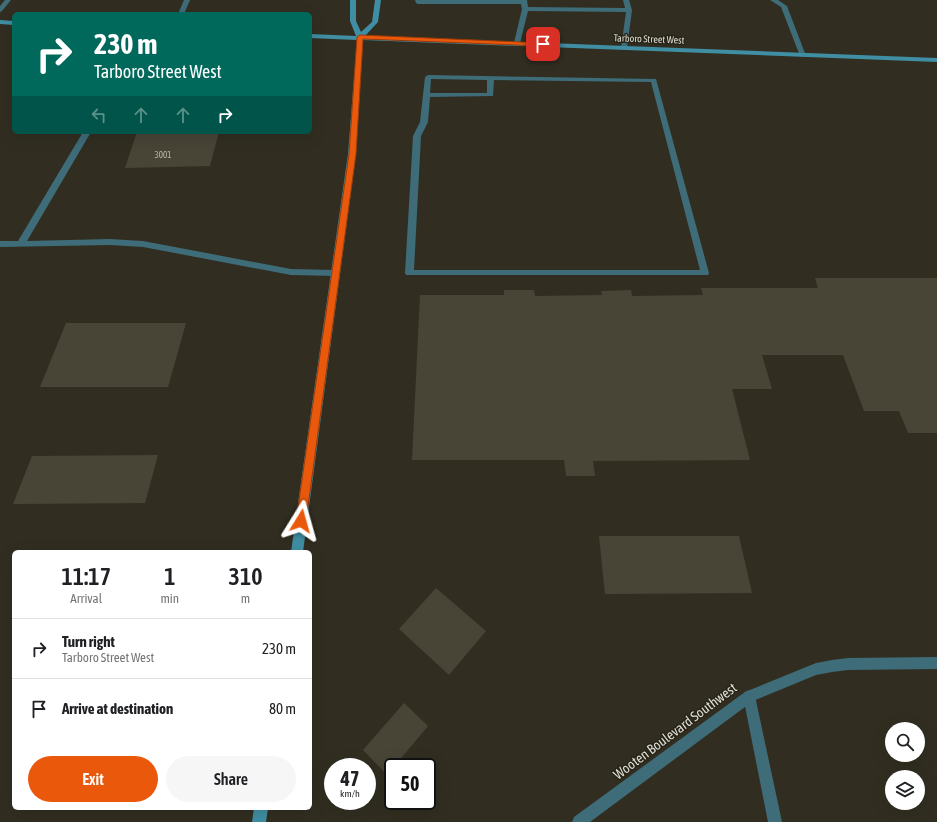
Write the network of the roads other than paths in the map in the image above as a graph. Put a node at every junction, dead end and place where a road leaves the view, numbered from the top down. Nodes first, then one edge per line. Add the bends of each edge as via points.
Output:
1 (8, 0) edge
2 (187, 0) edge
3 (353, 0) edge
4 (378, 0) edge
5 (418, 0) edge
6 (558, 0) edge
7 (626, 0) edge
8 (773, 0) edge
9 (524, 4) edge
10 (560, 9) junction
11 (0, 10) edge
12 (629, 10) junction
13 (182, 12) edge
14 (0, 22) edge
15 (12, 23) edge
16 (312, 36) edge
17 (360, 37) junction
18 (517, 43) junction
19 (624, 48) junction
20 (804, 56) junction
21 (937, 60) edge
22 (490, 77) junction
23 (426, 95) junction
24 (86, 134) edge
25 (21, 243) junction
26 (0, 244) edge
27 (335, 273) junction
28 (297, 550) edge
29 (937, 663) edge
30 (749, 696) junction
31 (261, 810) edge
32 (259, 822) edge
33 (579, 822) edge
34 (775, 822) edge

1 - 11 street
2 - 13 street
3 - 17 main road via 353,21
4 - 17 main road via 375,22
5 - 9 street
6 - 10 street
7 - 12 street
8 - 20 street via 784,6
9 - 10 street
9 - 18 street
10 - 12 street
12 - 19 street
14 - 15 main road
16 - 17 main road, Tarboro Street West
17 - 18 main road, Tarboro Street West
17 - 27 main road via 352,154
18 - 19 main road, Tarboro Street West
19 - 20 main road, Tarboro Street West
20 - 21 main road, Tarboro Street West
22 - 23 street via 428,77
22 - 23 street via 491,95
22 - 23 street via 654,80 705,273 409,273 418,136 424,122
24 - 25 street
25 - 26 street
25 - 27 street via 143,244 291,272
27 - 28 main road
29 - 30 street, Wooten Boulevard Southwest via 832,666
30 - 33 street, Wooten Boulevard Southwest
30 - 34 street
31 - 32 main road

